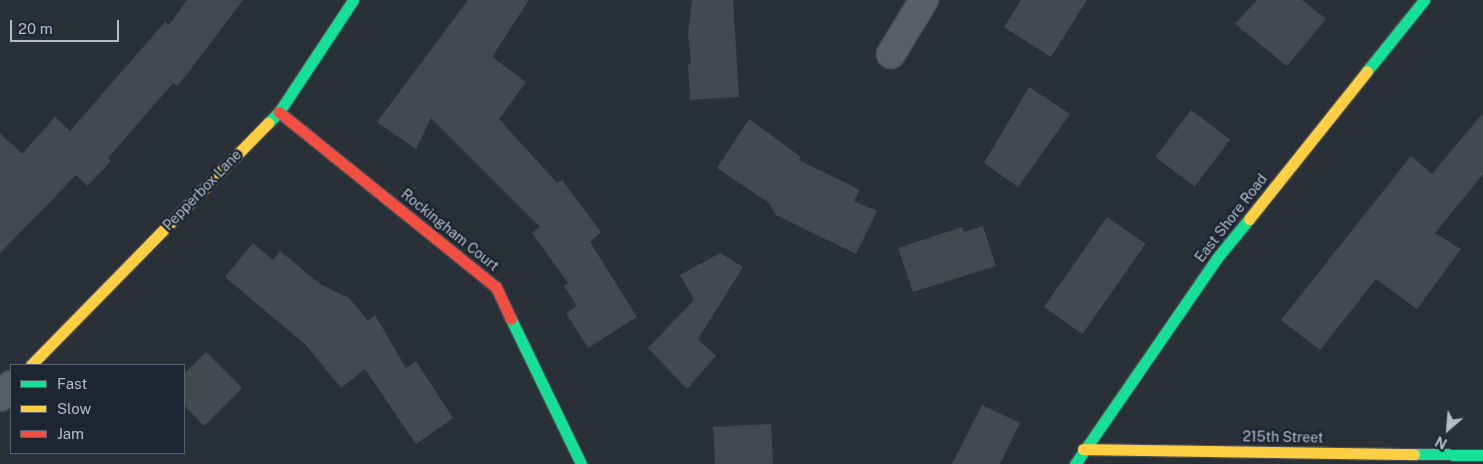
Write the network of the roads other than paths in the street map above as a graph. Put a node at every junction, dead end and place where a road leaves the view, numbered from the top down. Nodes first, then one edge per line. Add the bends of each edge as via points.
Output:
1 (353, 0) edge
2 (924, 0) edge
3 (1424, 0) edge
4 (891, 54) dead end
5 (279, 112) junction
6 (32, 364) edge
7 (10, 387) edge
8 (0, 397) edge
9 (1083, 449) junction
10 (1483, 454) edge
11 (581, 464) edge
12 (1074, 464) edge

1 - 5 street, Pepperbox Lane
2 - 4 street
3 - 9 street, East Shore Road via 1217,258
5 - 6 street, Pepperbox Lane
5 - 11 street, Rockingham Court via 496,287
7 - 8 street
9 - 10 street, 215th Street
9 - 12 street, East Shore Road

